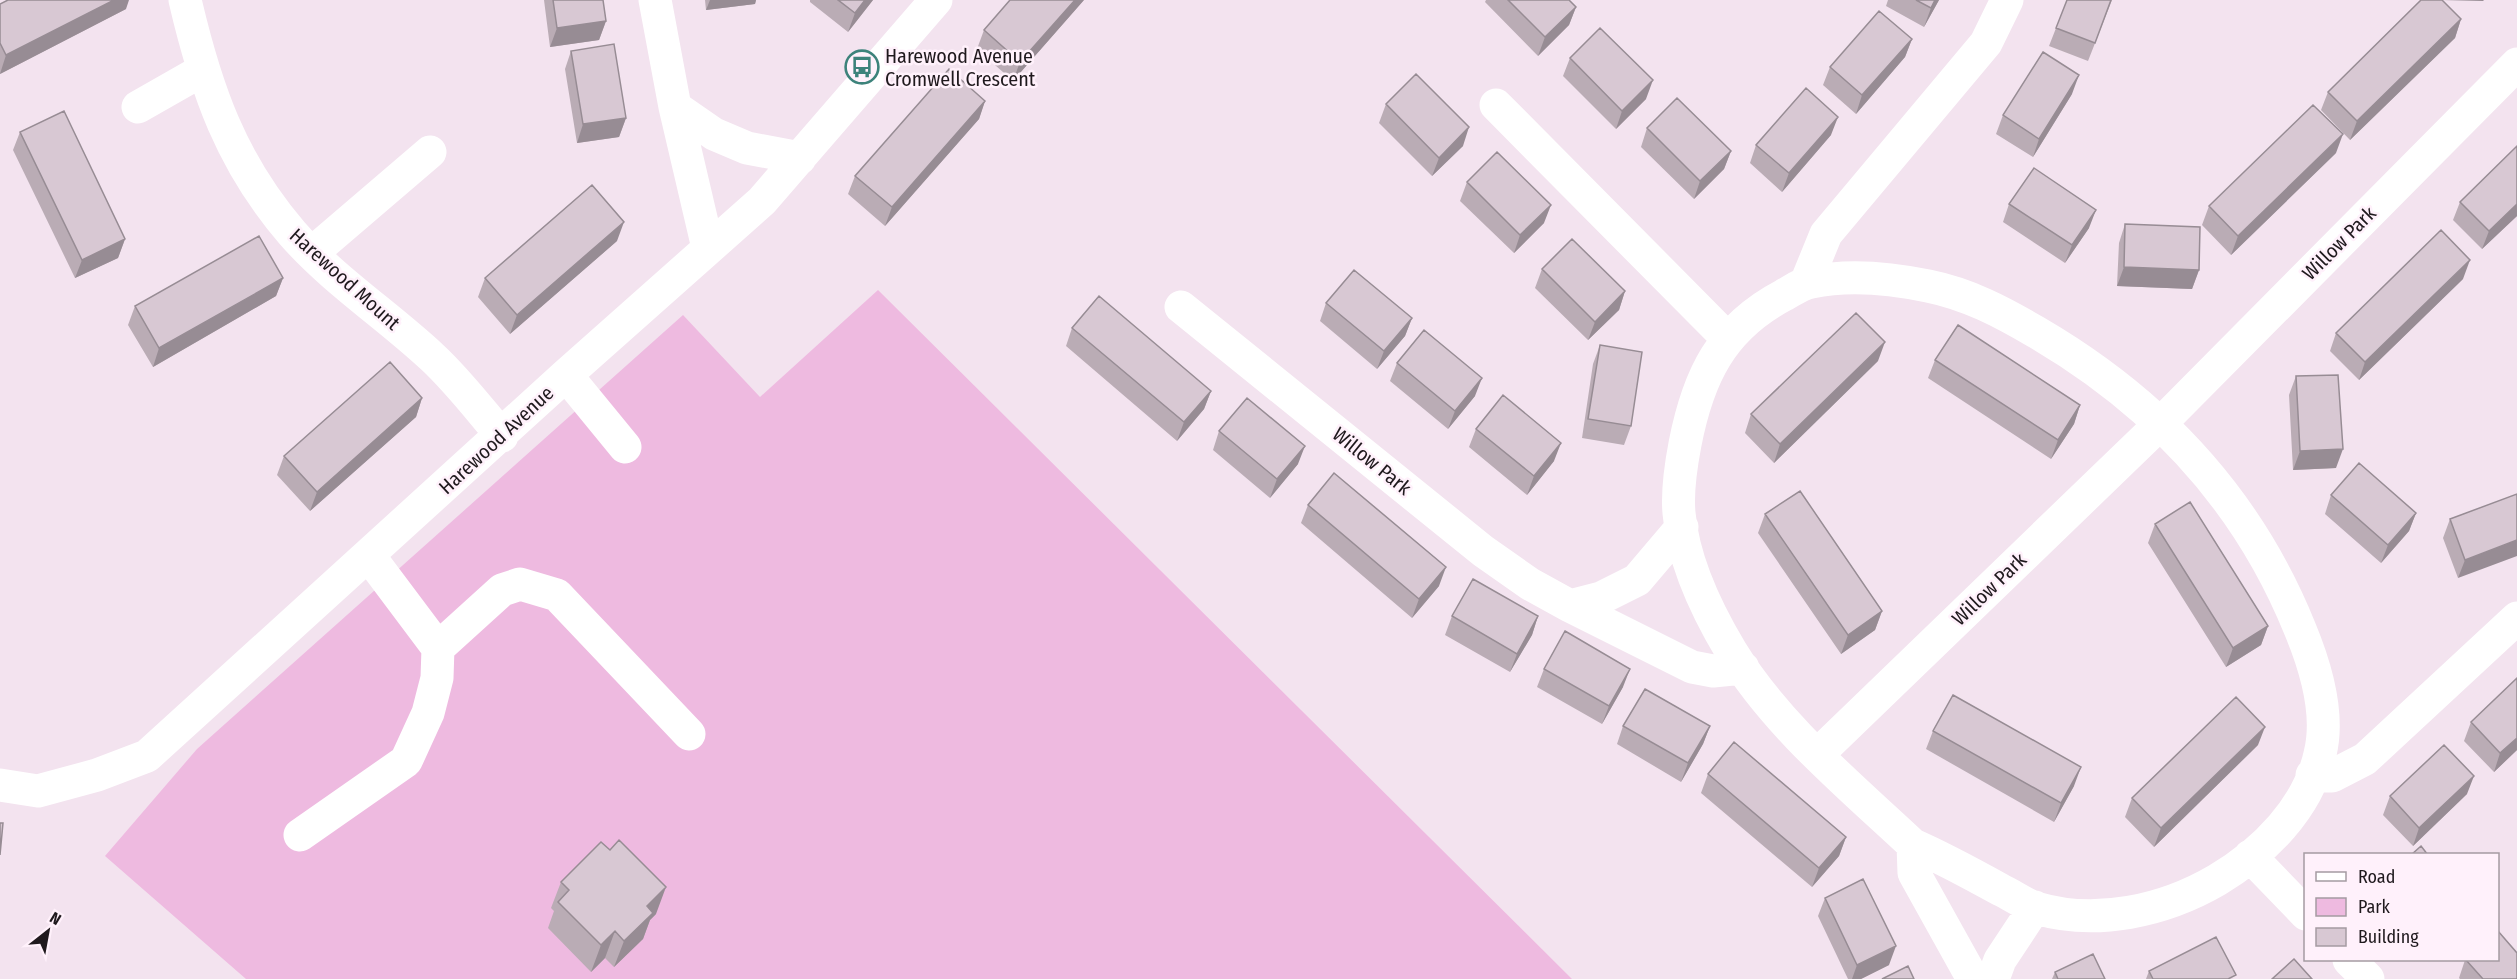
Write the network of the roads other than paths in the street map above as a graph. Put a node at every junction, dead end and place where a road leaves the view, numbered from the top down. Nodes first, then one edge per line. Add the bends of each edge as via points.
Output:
1 (185, 0) edge
2 (655, 0) edge
3 (936, 0) edge
4 (2007, 0) edge
5 (2517, 64) edge
6 (203, 70) junction
7 (1496, 105) dead end
8 (138, 107) dead end
9 (675, 107) junction
10 (430, 152) dead end
11 (800, 158) junction
12 (708, 248) junction
13 (312, 253) junction
14 (1806, 283) junction
15 (1181, 307) dead end
16 (1728, 339) junction
17 (566, 375) junction
18 (2161, 423) junction
19 (502, 436) junction
20 (625, 447) dead end
21 (1682, 527) junction
22 (369, 556) junction
23 (1570, 606) junction
24 (2517, 618) edge
25 (438, 648) junction
26 (1743, 668) junction
27 (689, 734) dead end
28 (1817, 755) junction
29 (2313, 775) junction
30 (0, 785) edge
31 (300, 835) dead end
32 (1913, 844) junction
33 (2250, 856) junction
34 (2035, 907) junction
35 (2304, 912) edge
36 (2350, 961) edge
37 (1973, 979) edge
38 (1993, 979) edge
39 (2368, 979) edge

1 - 6 street, Harewood Mount
2 - 9 street
3 - 11 street, Harewood Avenue
4 - 14 street via 1986,43 1826,234
5 - 18 street, Willow Park
6 - 8 street
6 - 13 street, Harewood Mount via 222,125 254,182
7 - 16 street
9 - 11 street via 714,134 747,148
9 - 12 street
10 - 13 street
11 - 12 street, Harewood Avenue via 762,201
12 - 17 street, Harewood Avenue
13 - 19 street, Harewood Mount via 433,358
14 - 16 street via 1761,307
14 - 18 street via 1871,277 1932,286 1987,303 2084,360
15 - 23 street, Willow Park via 1483,550 1530,584
16 - 21 street via 1708,366 1693,404 1682,458 1678,512
17 - 19 street, Harewood Avenue
17 - 20 street
18 - 28 street, Willow Park
18 - 29 street via 2203,465 2285,592 2312,659 2322,716 2321,752
19 - 22 street, Harewood Avenue
21 - 23 street via 1637,580 1601,598
21 - 26 street via 1690,562 1706,600
22 - 25 street
22 - 30 street, Harewood Avenue via 147,756 38,791
23 - 26 street, Willow Park via 1692,667 1713,671
24 - 29 street via 2365,759 2332,776
25 - 27 street via 502,590 520,584 557,595
25 - 31 street via 437,678 428,713 406,761
26 - 28 street
28 - 32 street
29 - 33 street via 2304,799
32 - 34 street
32 - 37 street via 1914,873
33 - 34 street via 2198,891 2142,911 2101,915
33 - 35 street
34 - 38 street via 2000,960
36 - 39 street

